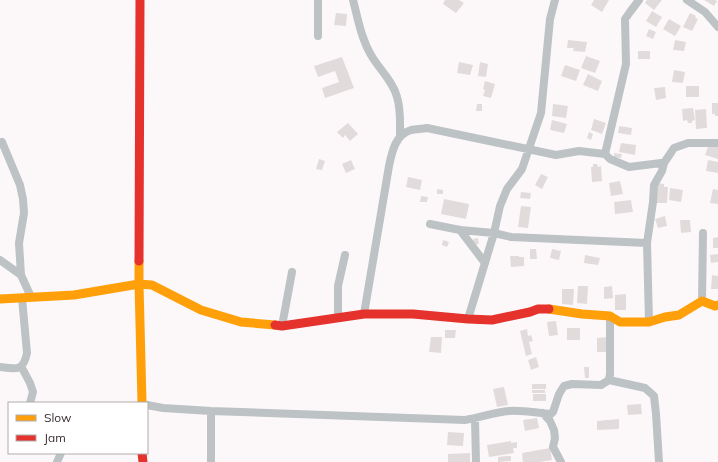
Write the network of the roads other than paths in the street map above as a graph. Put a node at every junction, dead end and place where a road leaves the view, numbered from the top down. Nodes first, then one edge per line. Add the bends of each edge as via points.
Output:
1 (140, 0) edge
2 (318, 0) edge
3 (353, 0) edge
4 (555, 0) edge
5 (639, 0) edge
6 (687, 0) edge
7 (718, 28) edge
8 (318, 36) dead end
9 (400, 137) junction
10 (2, 142) dead end
11 (718, 143) edge
12 (528, 150) junction
13 (605, 154) junction
14 (664, 164) junction
15 (430, 224) dead end
16 (460, 230) junction
17 (494, 233) junction
18 (703, 233) dead end
19 (647, 243) junction
20 (345, 255) dead end
21 (0, 260) edge
22 (485, 263) junction
23 (292, 272) dead end
24 (20, 275) junction
25 (139, 284) junction
26 (26, 297) junction
27 (0, 299) edge
28 (702, 301) junction
29 (718, 305) edge
30 (364, 314) junction
31 (610, 316) junction
32 (338, 318) junction
33 (468, 319) junction
34 (650, 322) junction
35 (282, 326) junction
36 (21, 366) junction
37 (0, 367) edge
38 (608, 380) junction
39 (30, 402) edge
40 (142, 402) edge
41 (148, 405) edge
42 (212, 411) junction
43 (543, 412) junction
44 (475, 419) junction
45 (211, 462) edge
46 (476, 462) edge
47 (561, 462) edge
48 (659, 462) edge

1 - 25 street
2 - 8 street
3 - 9 street via 365,43 397,96
4 - 12 street via 550,20 541,113
5 - 13 street via 625,19 626,64
6 - 7 street via 704,12
9 - 12 street via 411,130 427,128
9 - 30 street via 393,149 389,166
10 - 24 street via 20,185 23,199 24,213 19,244
11 - 14 street via 688,143 674,148
12 - 13 street via 556,155 579,151
12 - 17 street via 522,168 502,201
13 - 14 street via 610,159 629,167
14 - 19 street via 654,185
15 - 16 street
16 - 17 street
16 - 22 street
17 - 19 street via 511,238
17 - 22 street
18 - 28 street
19 - 34 street
20 - 32 street via 338,286
21 - 24 street
22 - 33 street
23 - 35 street
24 - 26 street
25 - 26 street via 74,295
25 - 35 street via 152,285 201,310 241,322
25 - 40 street
26 - 27 street
26 - 36 street via 27,353
28 - 29 street
28 - 34 street via 679,315
30 - 32 street
30 - 33 street via 412,314
31 - 33 street via 538,309 492,320
31 - 34 street via 620,322
31 - 38 street
32 - 35 street
36 - 37 street via 14,369
36 - 39 street via 33,392
38 - 43 street via 602,385 564,386 553,412
38 - 48 street via 644,388 654,396
41 - 42 street
42 - 44 street
42 - 45 street
43 - 44 street via 511,411
43 - 47 street via 554,430 554,447
44 - 46 street

